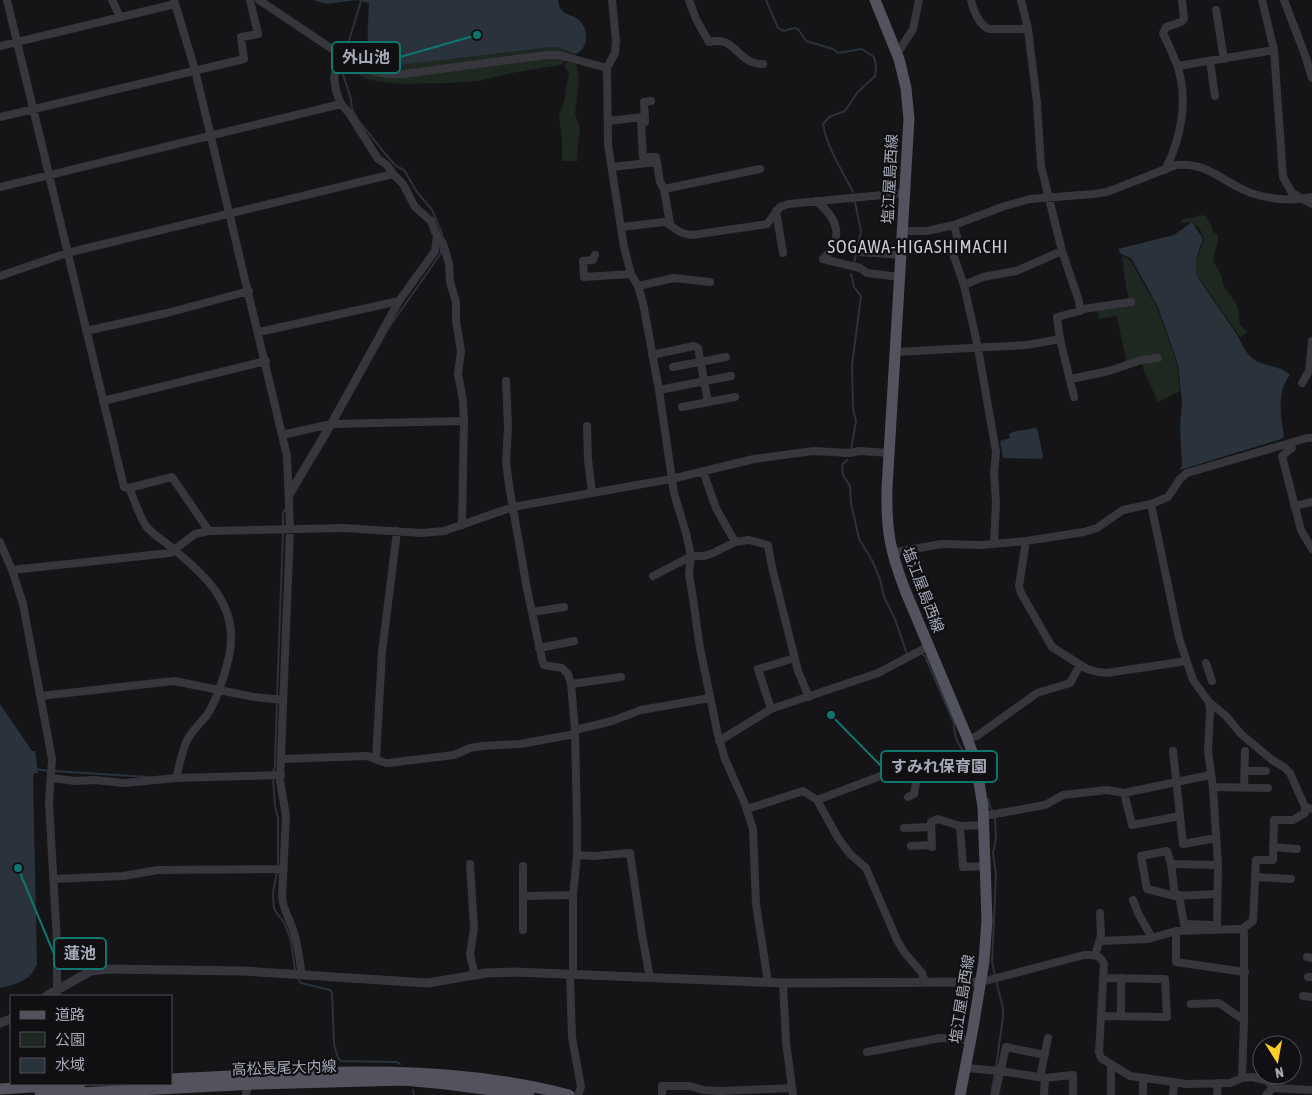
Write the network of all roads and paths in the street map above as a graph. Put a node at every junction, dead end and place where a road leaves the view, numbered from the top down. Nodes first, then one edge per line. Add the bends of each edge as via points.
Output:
1 (7, 0) edge
2 (112, 0) edge
3 (250, 0) edge
4 (259, 0) edge
5 (612, 0) edge
6 (689, 0) edge
7 (874, 0) edge
8 (919, 0) edge
9 (971, 0) edge
10 (1021, 0) edge
11 (1182, 0) edge
12 (1262, 0) edge
13 (1284, 0) edge
14 (174, 2) edge
15 (1216, 10) dead end
16 (120, 17) junction
17 (1028, 29) junction
18 (17, 42) junction
19 (0, 46) edge
20 (1274, 50) junction
21 (897, 54) junction
22 (340, 55) junction
23 (1224, 58) junction
24 (1210, 61) junction
25 (763, 64) dead end
26 (1178, 66) junction
27 (1310, 66) edge
28 (607, 68) junction
29 (195, 70) junction
30 (1312, 78) edge
31 (1215, 96) dead end
32 (651, 101) dead end
33 (341, 104) junction
34 (33, 110) junction
35 (0, 117) edge
36 (608, 121) junction
37 (645, 121) junction
38 (212, 137) junction
39 (657, 162) junction
40 (612, 167) junction
41 (760, 169) dead end
42 (1165, 170) junction
43 (393, 174) junction
44 (49, 176) junction
45 (0, 188) edge
46 (664, 188) junction
47 (904, 193) junction
48 (1048, 196) junction
49 (1312, 197) edge
50 (1302, 200) junction
51 (816, 201) junction
52 (1312, 204) edge
53 (776, 211) junction
54 (230, 214) junction
55 (670, 224) junction
56 (954, 225) junction
57 (621, 227) junction
58 (902, 231) junction
59 (437, 235) junction
60 (1062, 251) junction
61 (860, 252) dead end
62 (67, 253) junction
63 (783, 253) dead end
64 (595, 255) dead end
65 (901, 255) junction
66 (631, 274) junction
67 (0, 276) edge
68 (900, 277) junction
69 (710, 282) dead end
70 (964, 285) junction
71 (638, 286) junction
72 (249, 291) junction
73 (399, 300) junction
74 (1131, 302) dead end
75 (1080, 311) junction
76 (86, 331) junction
77 (259, 332) junction
78 (1060, 340) junction
79 (1312, 341) edge
80 (978, 348) junction
81 (895, 352) junction
82 (652, 355) junction
83 (726, 357) dead end
84 (1158, 358) dead end
85 (266, 360) junction
86 (701, 362) junction
87 (673, 367) dead end
88 (731, 376) dead end
89 (1070, 379) junction
90 (506, 381) dead end
91 (704, 381) junction
92 (1302, 383) dead end
93 (659, 390) junction
94 (735, 397) dead end
95 (1074, 397) dead end
96 (103, 401) junction
97 (708, 402) junction
98 (682, 407) dead end
99 (464, 421) junction
100 (331, 424) junction
101 (588, 426) dead end
102 (282, 435) junction
103 (1312, 438) edge
104 (1291, 442) junction
105 (889, 452) junction
106 (704, 471) junction
107 (672, 479) junction
108 (129, 488) junction
109 (592, 493) junction
110 (288, 495) junction
111 (1312, 502) edge
112 (1150, 504) junction
113 (1294, 506) junction
114 (513, 507) junction
115 (462, 525) junction
116 (290, 529) junction
117 (209, 531) junction
118 (397, 531) junction
119 (1026, 541) junction
120 (0, 542) edge
121 (735, 542) junction
122 (994, 542) junction
123 (1312, 549) edge
124 (175, 550) junction
125 (892, 554) junction
126 (691, 556) junction
127 (12, 570) junction
128 (653, 576) dead end
129 (564, 606) dead end
130 (532, 612) junction
131 (574, 641) dead end
132 (929, 646) junction
133 (539, 648) junction
134 (795, 658) junction
135 (1186, 660) junction
136 (1080, 665) junction
137 (1190, 672) junction
138 (621, 677) dead end
139 (1212, 681) dead end
140 (571, 684) junction
141 (218, 690) junction
142 (41, 696) junction
143 (809, 697) junction
144 (710, 698) junction
145 (283, 700) junction
146 (1209, 702) junction
147 (771, 709) junction
148 (575, 732) junction
149 (968, 740) junction
150 (719, 741) junction
151 (1173, 751) dead end
152 (1245, 751) dead end
153 (281, 759) junction
154 (376, 759) junction
155 (1245, 771) junction
156 (1266, 771) dead end
157 (52, 773) junction
158 (281, 775) junction
159 (1210, 775) junction
160 (177, 776) junction
161 (1176, 782) junction
162 (1212, 787) junction
163 (1244, 788) junction
164 (1268, 788) dead end
165 (1124, 793) junction
166 (908, 797) dead end
167 (817, 800) junction
168 (1309, 808) edge
169 (747, 809) junction
170 (1180, 816) junction
171 (989, 818) junction
172 (960, 826) junction
173 (931, 827) junction
174 (904, 828) dead end
175 (1216, 838) junction
176 (912, 846) dead end
177 (1273, 847) junction
178 (1297, 848) dead end
179 (577, 855) junction
180 (470, 864) dead end
181 (1171, 864) junction
182 (1218, 865) junction
183 (523, 866) dead end
184 (986, 866) junction
185 (284, 869) junction
186 (54, 878) junction
187 (1255, 878) junction
188 (1291, 879) dead end
189 (1218, 894) junction
190 (574, 895) junction
191 (524, 896) junction
192 (1177, 896) junction
193 (1133, 900) dead end
194 (1100, 913) dead end
195 (1217, 927) junction
196 (523, 930) dead end
197 (1241, 930) junction
198 (1176, 931) junction
199 (1152, 938) junction
200 (1100, 941) junction
201 (1095, 955) junction
202 (1244, 972) junction
203 (302, 975) junction
204 (475, 975) junction
205 (571, 975) junction
206 (650, 978) junction
207 (1103, 978) junction
208 (1122, 978) junction
209 (990, 979) junction
210 (768, 982) junction
211 (925, 982) junction
212 (783, 983) junction
213 (57, 993) edge
214 (1303, 996) dead end
215 (1312, 997) edge
216 (1191, 1004) dead end
217 (1101, 1016) junction
218 (1121, 1016) junction
219 (1244, 1020) junction
220 (1048, 1038) dead end
221 (971, 1040) junction
222 (866, 1052) dead end
223 (1044, 1055) junction
224 (1111, 1065) junction
225 (966, 1068) junction
226 (997, 1070) junction
227 (1042, 1077) junction
228 (1143, 1078) junction
229 (1242, 1078) junction
230 (172, 1079) edge
231 (1174, 1083) junction
232 (1218, 1083) junction
233 (76, 1085) edge
234 (248, 1086) edge
235 (0, 1088) edge
236 (1273, 1088) junction
237 (56, 1090) edge
238 (1312, 1090) edge
239 (792, 1091) edge
240 (40, 1095) edge
241 (529, 1095) edge
242 (569, 1095) edge
243 (578, 1095) edge
244 (662, 1095) edge
245 (960, 1095) edge
246 (995, 1095) edge
247 (1044, 1095) edge
248 (1073, 1095) edge
249 (1111, 1095) edge
250 (1143, 1095) edge
251 (1174, 1095) edge
252 (1217, 1095) edge
253 (1266, 1095) edge

1 - 18 street
2 - 16 street
3 - 29 street via 258,34 241,37 244,59
4 - 22 street
5 - 28 street via 616,53
6 - 25 street via 710,42 720,39 748,61
7 - 21 main road, 塩江屋島西線
8 - 21 street via 913,29
9 - 17 street via 973,10 985,28
10 - 17 street
11 - 26 street via 1184,19 1166,27 1163,33
12 - 20 street
13 - 27 street
14 - 16 street
14 - 29 street
15 - 23 street
16 - 18 street
17 - 48 street via 1040,126 1041,166
18 - 19 street
18 - 34 street
20 - 23 street
20 - 50 street via 1283,177 1292,193
21 - 47 main road, 塩江屋島西線 via 906,88 909,119
22 - 28 street via 386,75 547,55 559,55
22 - 33 street via 334,78
23 - 24 street
24 - 26 street
24 - 31 street
26 - 42 street via 1184,108 1173,154
27 - 30 street
28 - 36 street
29 - 34 street
29 - 38 street
32 - 37 street via 644,102
33 - 38 street
33 - 43 street via 378,159
34 - 35 street
34 - 44 street
36 - 37 street
36 - 40 street
37 - 39 street via 641,122 643,157 656,157
38 - 44 street
38 - 54 street
39 - 40 street
39 - 46 street
40 - 57 street
41 - 46 street
42 - 48 street via 1107,192
42 - 50 street via 1176,165 1196,165 1260,196
43 - 54 street
43 - 59 street via 416,207 431,221
44 - 45 street
44 - 62 street
46 - 55 street
47 - 51 street
47 - 58 main road, 塩江屋島西線
48 - 56 street via 1017,201
48 - 60 street
49 - 50 street
50 - 52 street
51 - 53 street via 788,204
51 - 68 street via 833,219 837,230 832,251 823,259 860,268 867,273
53 - 55 street via 767,224 692,235 683,235
53 - 63 street
54 - 62 street
54 - 72 street
55 - 57 street via 658,222
56 - 58 street
56 - 70 street via 958,240 953,254
57 - 66 street
58 - 65 main road, 塩江屋島西線
59 - 73 street via 435,251
59 - 99 street via 449,264 456,302 461,351 458,374
60 - 70 street via 1016,271 984,277
60 - 75 street
61 - 65 street
62 - 67 street
62 - 76 street
64 - 66 street via 592,260 583,261 584,277
65 - 68 main road, 塩江屋島西線
66 - 71 street
68 - 81 main road, 塩江屋島西線
69 - 71 street via 674,278
70 - 80 street
71 - 82 street
72 - 76 street
72 - 77 street
73 - 77 street
73 - 100 street
74 - 75 street
75 - 78 street via 1057,317
76 - 96 street
77 - 85 street
78 - 80 street
78 - 89 street
79 - 92 street via 1309,371
80 - 81 street
80 - 122 street via 996,452
81 - 105 main road, 塩江屋島西線
82 - 86 street via 694,346 698,348
82 - 93 street
83 - 86 street
84 - 89 street
85 - 96 street
85 - 102 street
86 - 87 street
86 - 91 street
88 - 91 street
89 - 95 street
90 - 114 street via 506,462
91 - 93 street
91 - 97 street
93 - 107 street
94 - 97 street
96 - 108 street via 124,487
97 - 98 street
99 - 100 street
99 - 115 street
100 - 102 street
100 - 110 street
101 - 109 street
102 - 110 street via 287,456
103 - 104 street
104 - 112 street via 1187,473 1168,497
104 - 113 street via 1292,448 1282,456
105 - 106 street via 813,451 754,459
105 - 125 main road, 塩江屋島西線 via 887,517
106 - 107 street
106 - 121 street via 716,508
107 - 109 street
107 - 126 street
108 - 117 street via 172,477
108 - 124 street via 146,527
109 - 114 street
110 - 116 street
111 - 113 street
112 - 119 street via 1123,510 1097,528 1084,532
112 - 135 street
113 - 123 street via 1301,530
114 - 115 street
114 - 130 street
115 - 118 street via 444,531
116 - 117 street
116 - 118 street
116 - 145 street
117 - 124 street via 194,534
118 - 154 street via 382,652
119 - 122 street
119 - 136 street via 1019,586 1021,593 1052,647
120 - 127 street
121 - 126 street via 704,556
121 - 134 street via 748,540 768,545
122 - 125 street via 941,544
124 - 127 street
124 - 141 street via 192,564 226,606 230,651
125 - 132 main road, 塩江屋島西線
126 - 128 street
126 - 144 street via 689,574
127 - 142 street via 23,604
129 - 130 street
130 - 133 street
131 - 133 street
132 - 143 street via 878,673
132 - 149 main road, 塩江屋島西線
133 - 140 street via 544,665 562,668
134 - 143 street
134 - 147 street via 758,669
135 - 136 street via 1107,673
135 - 137 street
136 - 149 street via 1070,683 1037,693
137 - 139 street via 1207,665
137 - 146 street
138 - 140 street
140 - 148 street
141 - 142 street via 174,681
141 - 145 street
141 - 160 street via 207,714 185,745
142 - 157 street
143 - 147 street
144 - 148 street via 641,710
144 - 150 street
145 - 153 street
146 - 159 street
146 - 168 street via 1241,734 1284,766
147 - 150 street
148 - 154 street via 520,744 470,748 454,755 389,763
148 - 179 street
149 - 171 main road, 塩江屋島西線
150 - 169 street
151 - 161 street
152 - 155 street
153 - 154 street via 366,756
153 - 158 street
155 - 156 street
155 - 163 street
157 - 160 street via 75,781 124,783
157 - 186 street via 49,802
158 - 160 street
158 - 185 street via 286,816
159 - 161 street
159 - 162 street
161 - 165 street
161 - 170 street
162 - 163 street
162 - 175 street
163 - 164 street
165 - 170 street via 1132,825
165 - 171 street via 1107,790 1063,795 1045,805
166 - 167 street via 914,794 916,783 913,769 886,774
167 - 169 street via 804,791
167 - 211 street via 838,838 866,868 897,940
168 - 177 street via 1293,820 1274,820
169 - 210 street via 753,829 756,904
170 - 175 street via 1184,844
171 - 172 street
171 - 184 main road, 塩江屋島西線
172 - 173 street via 938,819 931,822
172 - 184 street via 962,867
173 - 174 street
173 - 176 street via 932,846
175 - 182 street
177 - 178 street
177 - 187 street via 1273,860 1256,860
179 - 190 street
179 - 206 street via 630,853
180 - 204 street via 474,928 470,954
181 - 182 street
181 - 192 street
181 - 192 street via 1167,851 1141,856 1147,889
182 - 189 street
183 - 191 street
184 - 209 main road, 塩江屋島西線
185 - 186 street via 158,870 123,876
185 - 203 street via 282,907 292,926
186 - 213 street
187 - 188 street
187 - 197 street via 1253,921
189 - 192 street
189 - 195 street
190 - 191 street
190 - 205 street
191 - 196 street
192 - 195 street via 1184,924
193 - 199 street
194 - 200 street
195 - 197 street
195 - 198 street
197 - 202 street via 1244,933
198 - 199 street
198 - 202 street via 1176,962
199 - 200 street
200 - 201 street
201 - 207 street via 1104,964
201 - 209 street
202 - 219 street
203 - 204 street via 428,983
203 - 213 street via 243,971 91,971
204 - 205 street via 515,972
205 - 206 street
205 - 243 street via 572,1037 581,1087
206 - 210 street
207 - 208 street
207 - 217 street
208 - 218 street
208 - 218 street via 1165,979 1167,1017
209 - 211 street
209 - 221 main road, 塩江屋島西線
210 - 212 street
211 - 212 street
212 - 239 street
214 - 215 street
216 - 219 street via 1219,1003
217 - 218 street
217 - 224 street via 1099,1052 1101,1058
219 - 229 street
220 - 223 street
221 - 222 street via 940,1038
221 - 225 main road, 塩江屋島西線
223 - 226 street via 1006,1047
223 - 227 street
224 - 228 street via 1130,1076
224 - 249 street
225 - 226 street
225 - 245 main road, 塩江屋島西線
226 - 227 street
226 - 246 street
227 - 247 street
227 - 248 street via 1072,1075
228 - 231 street
228 - 250 street
229 - 232 street
229 - 236 street via 1268,1081
230 - 242 main road, 高松長尾大内線 via 404,1073 502,1082
231 - 232 street
231 - 251 street
232 - 252 street
233 - 237 main road, 高松長尾大内線
234 - 237 main road, 高松長尾大内線
234 - 241 main road, 高松長尾大内線 via 404,1080
235 - 237 main road, 高松長尾大内線
236 - 238 street
236 - 253 street
237 - 240 main road, 高松長尾大内線
239 - 244 street via 720,1091 662,1086

